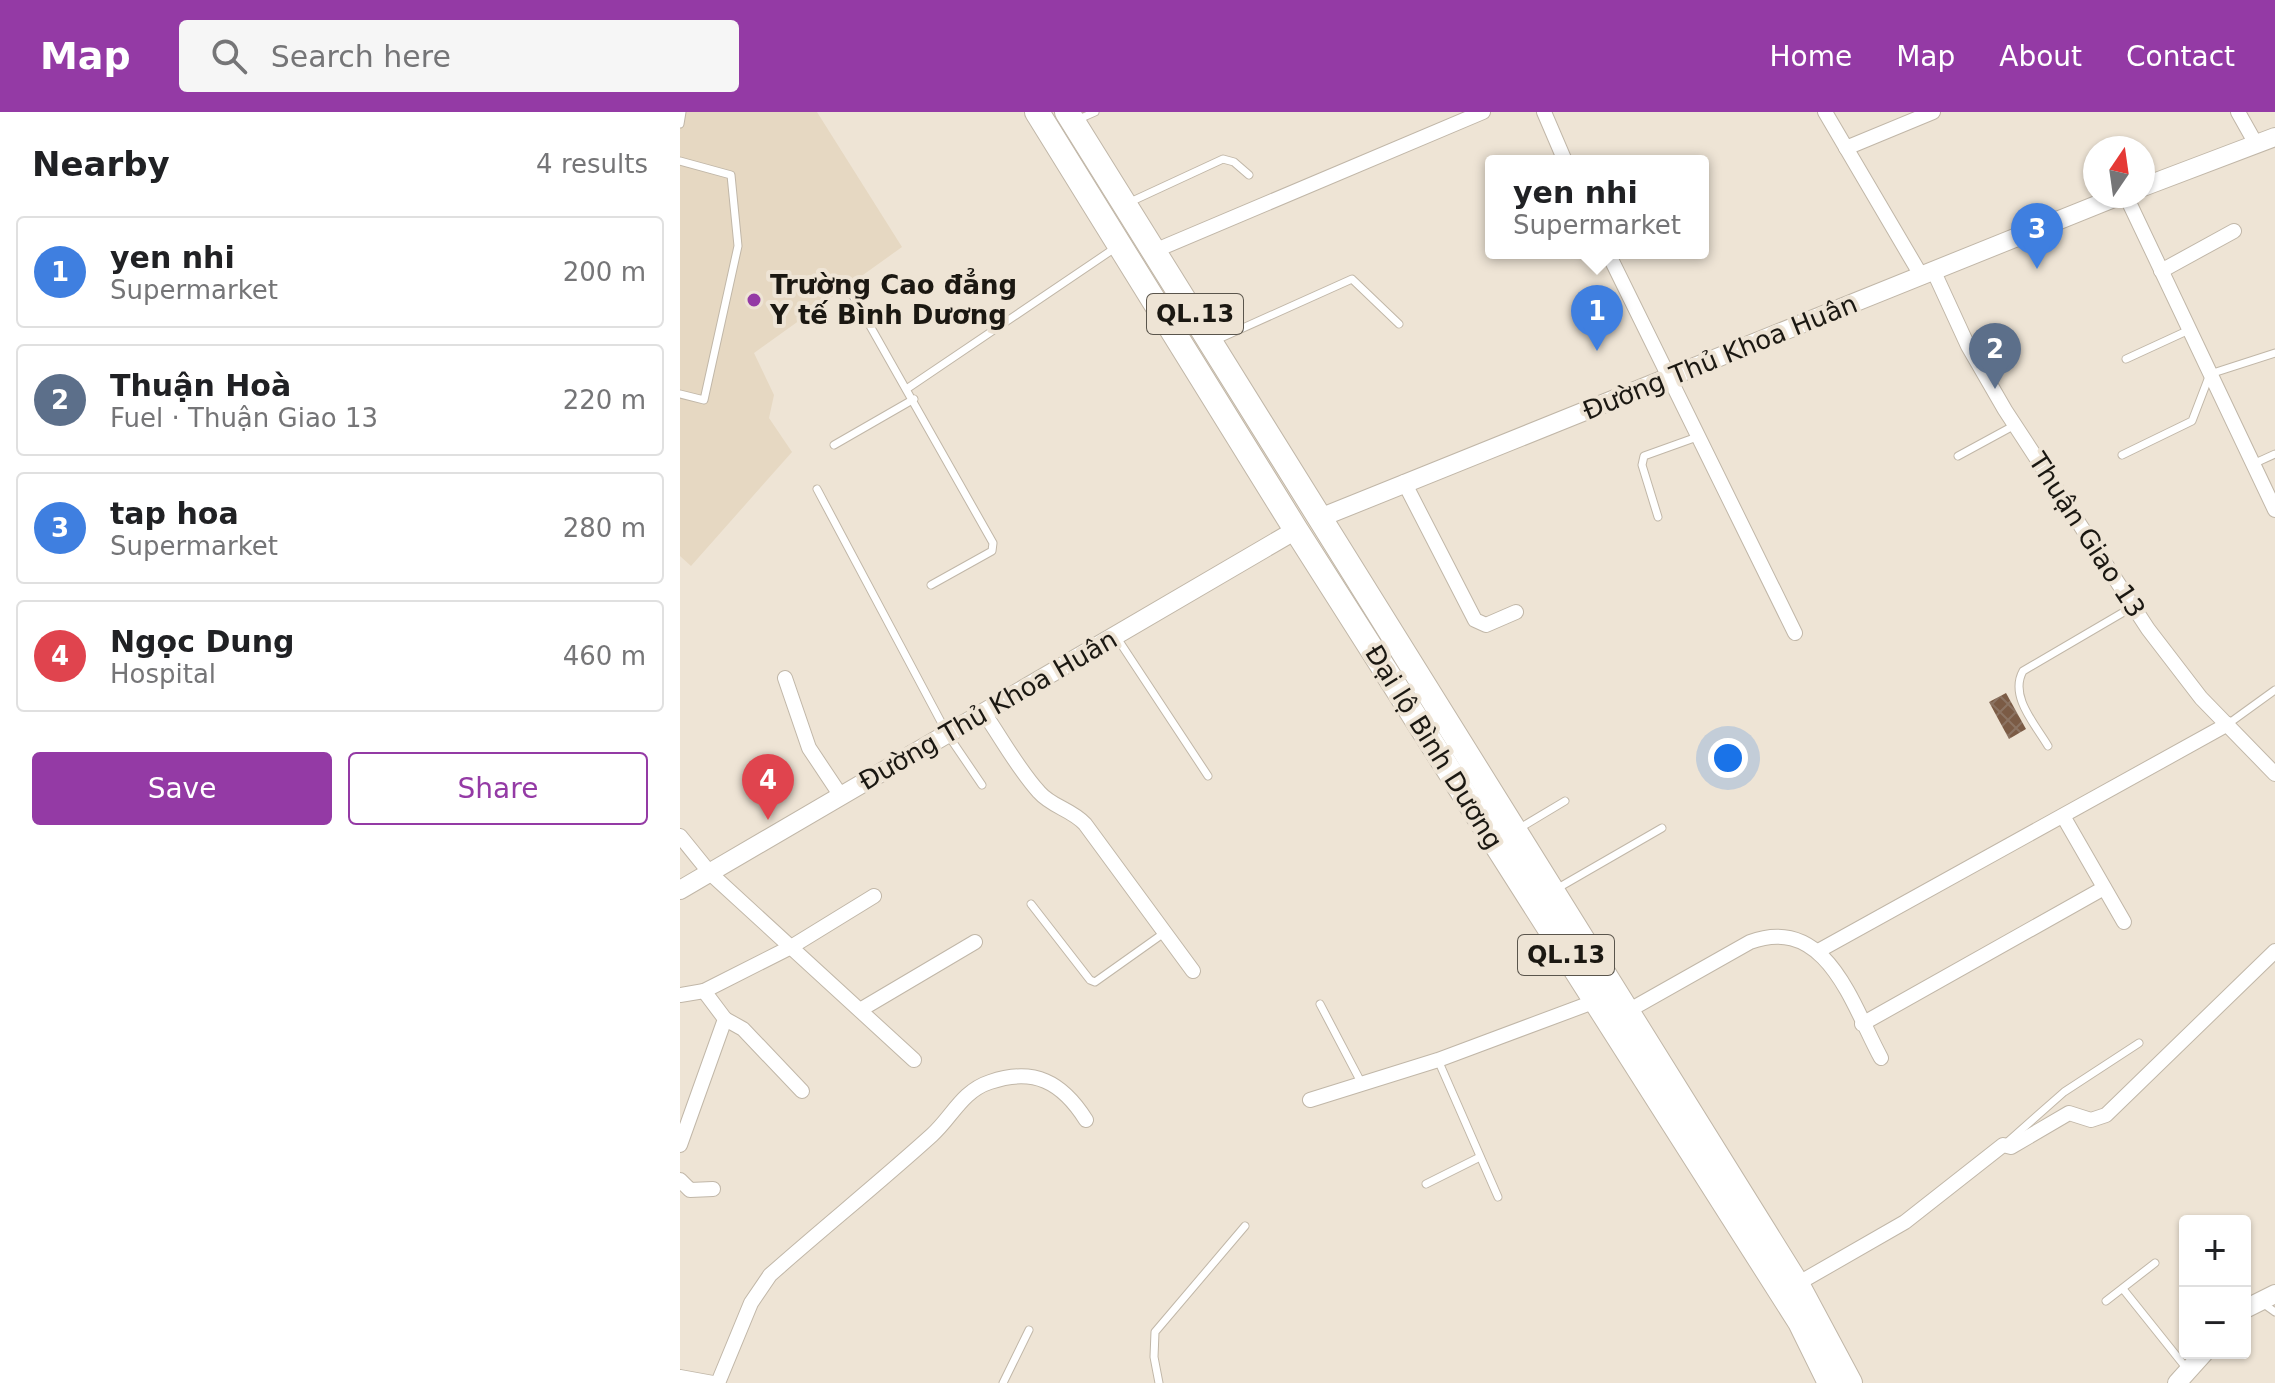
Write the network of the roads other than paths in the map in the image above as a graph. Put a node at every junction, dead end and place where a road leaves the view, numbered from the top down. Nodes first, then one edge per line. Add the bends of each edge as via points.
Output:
1 (682, 112) edge
2 (1037, 112) edge
3 (1483, 112) edge
4 (1544, 112) edge
5 (1825, 112) edge
6 (1933, 112) edge
7 (2238, 112) edge
8 (1078, 115) edge
9 (680, 124) edge
10 (2275, 137) edge
11 (2256, 144) junction
12 (1846, 148) junction
13 (1562, 155) edge
14 (680, 161) edge
15 (1249, 175) dead end
16 (2155, 182) edge
17 (1126, 204) junction
18 (2090, 208) edge
19 (2132, 208) edge
20 (2234, 231) dead end
21 (1120, 245) junction
22 (1154, 251) junction
23 (1611, 259) edge
24 (2161, 271) junction
25 (1928, 274) junction
26 (852, 294) dead end
27 (1399, 324) dead end
28 (2190, 330) junction
29 (1212, 342) junction
30 (2275, 353) edge
31 (2126, 359) dead end
32 (2210, 374) junction
33 (1668, 379) junction
34 (908, 388) junction
35 (680, 394) edge
36 (914, 399) junction
37 (2015, 425) junction
38 (1697, 437) junction
39 (834, 445) dead end
40 (2275, 454) edge
41 (2122, 455) dead end
42 (1958, 456) dead end
43 (2253, 464) junction
44 (1404, 482) junction
45 (817, 489) dead end
46 (2275, 510) edge
47 (1322, 517) junction
48 (1658, 517) dead end
49 (1296, 530) junction
50 (931, 585) dead end
51 (2134, 606) junction
52 (1516, 612) dead end
53 (1795, 633) dead end
54 (1116, 636) junction
55 (785, 678) dead end
56 (2275, 690) edge
57 (984, 713) junction
58 (2228, 724) junction
59 (948, 735) junction
60 (2048, 746) dead end
61 (2275, 774) edge
62 (1208, 776) dead end
63 (982, 785) dead end
64 (841, 796) junction
65 (1565, 801) dead end
66 (2063, 816) junction
67 (1662, 828) dead end
68 (1515, 831) junction
69 (680, 836) edge
70 (710, 873) junction
71 (2104, 888) junction
72 (680, 890) edge
73 (1552, 891) junction
74 (874, 896) dead end
75 (1031, 904) dead end
76 (2124, 922) dead end
77 (1164, 933) junction
78 (975, 942) dead end
79 (791, 947) junction
80 (1820, 950) junction
81 (2275, 951) edge
82 (1193, 971) dead end
83 (704, 991) junction
84 (680, 995) edge
85 (1596, 1001) junction
86 (1320, 1004) dead end
87 (860, 1010) junction
88 (1626, 1012) junction
89 (725, 1019) junction
90 (1862, 1024) junction
91 (2139, 1043) dead end
92 (1881, 1058) dead end
93 (914, 1060) dead end
94 (1438, 1060) junction
95 (1362, 1084) junction
96 (802, 1091) dead end
97 (1310, 1100) dead end
98 (1086, 1120) dead end
99 (680, 1145) edge
100 (2003, 1145) junction
101 (1480, 1157) junction
102 (680, 1180) edge
103 (1426, 1184) dead end
104 (713, 1189) dead end
105 (1498, 1197) dead end
106 (1245, 1226) dead end
107 (2155, 1263) dead end
108 (1797, 1284) junction
109 (2123, 1289) junction
110 (2106, 1301) dead end
111 (2260, 1301) edge
112 (2275, 1312) edge
113 (1029, 1330) dead end
114 (2199, 1359) edge
115 (680, 1377) edge
116 (2183, 1377) edge
117 (715, 1383) edge
118 (1003, 1383) edge
119 (1159, 1383) edge
120 (1830, 1383) edge
121 (1850, 1383) edge

1 - 9 lane
2 - 21 highway, Đại lộ Bình Dương / QL.13
3 - 22 street
4 - 13 street
5 - 12 street, Thuận Giao 13
6 - 12 street
7 - 11 street
8 - 17 highway, Đại lộ Bình Dương / QL.13
10 - 11 main road
11 - 16 main road
12 - 25 street, Thuận Giao 13
14 - 35 lane via 731,175 738,246 704,400
15 - 17 lane via 1223,159
17 - 22 highway, Đại lộ Bình Dương / QL.13
18 - 25 main road, Đường Thủ Khoa Huân
19 - 24 street
20 - 24 street
21 - 34 lane
21 - 49 highway, Đại lộ Bình Dương / QL.13
22 - 29 highway, Đại lộ Bình Dương / QL.13
23 - 33 street
24 - 28 street
25 - 33 main road, Đường Thủ Khoa Huân
25 - 37 street, Thuận Giao 13
26 - 34 lane
27 - 29 lane via 1352,279
28 - 31 lane
28 - 32 street
29 - 47 highway, Đại lộ Bình Dương / QL.13
30 - 32 lane
32 - 41 lane via 2192,421
32 - 43 street
33 - 38 street
33 - 44 main road, Đường Thủ Khoa Huân
34 - 36 lane
36 - 39 lane
36 - 50 lane via 993,543 992,551
37 - 42 lane
37 - 51 street, Thuận Giao 13
38 - 48 lane via 1644,456
38 - 53 street
40 - 43 lane
43 - 46 street
44 - 47 main road, Đường Thủ Khoa Huân
44 - 52 street via 1475,620 1486,625
45 - 59 lane
47 - 49 highway
47 - 68 highway, Đại lộ Bình Dương / QL.13
49 - 54 main road, Đường Thủ Khoa Huân
49 - 85 highway, Đại lộ Bình Dương / QL.13
51 - 58 street, Thuận Giao 13 via 2183,677
51 - 60 lane via 2023,671 2018,696
54 - 57 main road, Đường Thủ Khoa Huân
54 - 62 lane
55 - 64 street via 809,748
56 - 58 lane
57 - 59 main road, Đường Thủ Khoa Huân
57 - 77 street via 1037,791 1085,824
58 - 61 street, Thuận Giao 13
58 - 66 street
59 - 63 lane
59 - 64 main road, Đường Thủ Khoa Huân
64 - 70 main road, Đường Thủ Khoa Huân
65 - 68 lane
66 - 71 street
66 - 80 street
67 - 73 lane
68 - 73 highway, Đại lộ Bình Dương / QL.13
69 - 70 street
70 - 72 main road, Đường Thủ Khoa Huân
70 - 79 street
71 - 76 street
71 - 90 street
73 - 88 highway, Đại lộ Bình Dương / QL.13
74 - 79 street
75 - 77 lane via 1095,982
77 - 82 street
78 - 87 street
79 - 83 street
79 - 87 street
80 - 88 street via 1790,937 1760,938
80 - 90 street
81 - 100 street via 2106,1115 2091,1120 2069,1113 2011,1147
83 - 84 street
83 - 89 street
85 - 94 street
85 - 120 highway, Đại lộ Bình Dương / QL.13 via 1800,1322
86 - 95 lane
87 - 93 street
88 - 108 highway, Đại lộ Bình Dương / QL.13
89 - 96 street via 743,1029
89 - 99 street
90 - 92 street
91 - 100 lane via 2064,1092
94 - 95 street
94 - 101 lane
95 - 97 street
98 - 117 street via 1072,1097 1041,1077 997,1080 967,1094 935,1132 770,1275 751,1303
100 - 108 street via 1905,1222
101 - 103 lane
101 - 105 lane
102 - 104 street via 690,1190
106 - 119 lane via 1155,1332
107 - 109 lane
108 - 121 highway, Đại lộ Bình Dương / QL.13
109 - 110 lane
109 - 116 lane
111 - 112 lane
113 - 118 lane
114 - 116 main road
115 - 117 street

